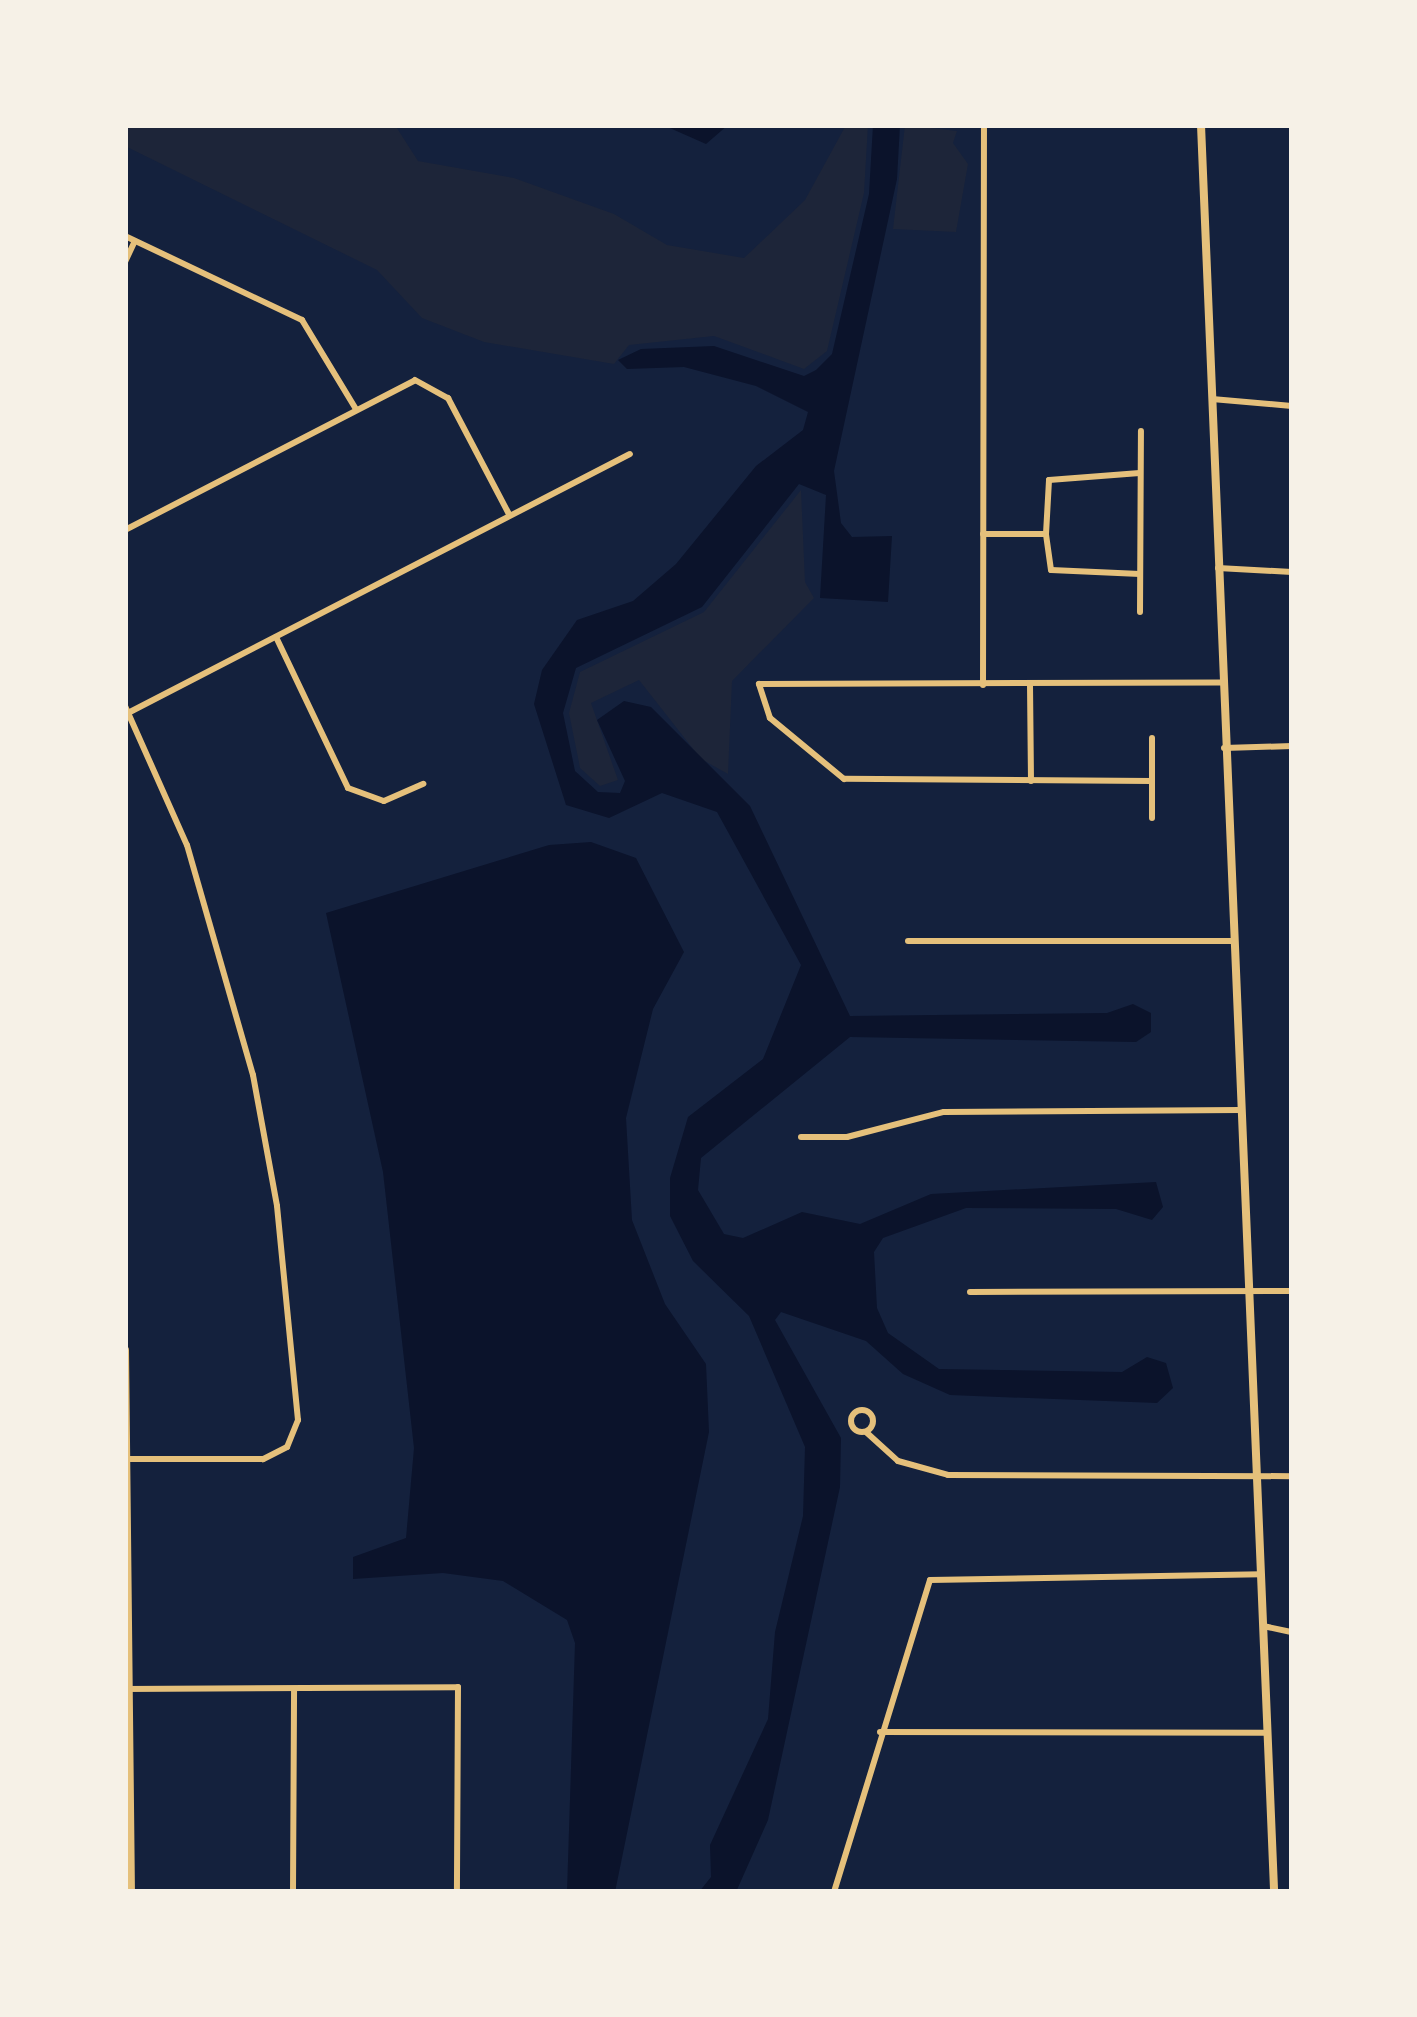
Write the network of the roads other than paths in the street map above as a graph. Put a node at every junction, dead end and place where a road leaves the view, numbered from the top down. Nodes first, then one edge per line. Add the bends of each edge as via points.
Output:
1 (984, 125) edge
2 (1201, 125) edge
3 (125, 236) edge
4 (134, 241) junction
5 (125, 262) edge
6 (1211, 399) junction
7 (1292, 406) edge
8 (356, 409) junction
9 (1141, 430) dead end
10 (630, 454) dead end
11 (1140, 473) junction
12 (509, 514) junction
13 (125, 530) edge
14 (983, 534) junction
15 (1046, 534) junction
16 (1218, 568) junction
17 (1292, 572) edge
18 (1140, 574) junction
19 (1140, 612) dead end
20 (276, 637) junction
21 (1222, 682) junction
22 (983, 685) junction
23 (1030, 685) junction
24 (126, 711) edge
25 (1152, 738) dead end
26 (1292, 746) edge
27 (1224, 748) junction
28 (1030, 781) junction
29 (1152, 781) junction
30 (423, 784) dead end
31 (1152, 818) dead end
32 (908, 941) dead end
33 (1233, 941) junction
34 (1240, 1110) junction
35 (801, 1137) dead end
36 (1292, 1291) edge
37 (970, 1292) dead end
38 (1248, 1292) junction
39 (125, 1350) edge
40 (866, 1432) dead end
41 (128, 1459) edge
42 (1256, 1476) junction
43 (1292, 1476) edge
44 (1261, 1574) junction
45 (1263, 1626) junction
46 (1292, 1632) edge
47 (294, 1688) junction
48 (128, 1689) edge
49 (880, 1732) junction
50 (1267, 1733) junction
51 (131, 1892) edge
52 (293, 1892) edge
53 (457, 1892) edge
54 (834, 1892) edge
55 (1274, 1892) edge

1 - 14 street
2 - 6 street
3 - 4 street
4 - 5 street
4 - 8 street via 302,320
6 - 7 street
6 - 16 street
8 - 12 street via 414,380 440,388
8 - 13 street
9 - 11 street
10 - 12 street
11 - 15 street via 1049,480
11 - 18 street
12 - 20 street
14 - 15 street
14 - 22 street
15 - 18 street via 1052,570
16 - 17 street
16 - 21 street
18 - 19 street
20 - 24 street
20 - 30 street via 348,788 384,801
21 - 23 street
21 - 27 street
22 - 23 street
22 - 28 street via 759,684 770,718 832,776
23 - 28 street
24 - 41 street via 194,864 253,1075 287,1280 298,1407 291,1441 263,1459
25 - 29 street
26 - 27 street
27 - 33 street
28 - 29 street
29 - 31 street
32 - 33 street
33 - 34 street
34 - 35 street via 944,1112 847,1137
34 - 38 street
36 - 38 street
37 - 38 street
38 - 42 street
39 - 41 street
40 - 42 street via 898,1461 948,1475
41 - 48 street
42 - 43 street
42 - 44 street
44 - 45 street
44 - 49 street via 930,1580
45 - 46 street
45 - 50 street
47 - 48 street
47 - 52 street
47 - 53 street via 458,1687
48 - 51 street
49 - 50 street
49 - 54 street
50 - 55 street

